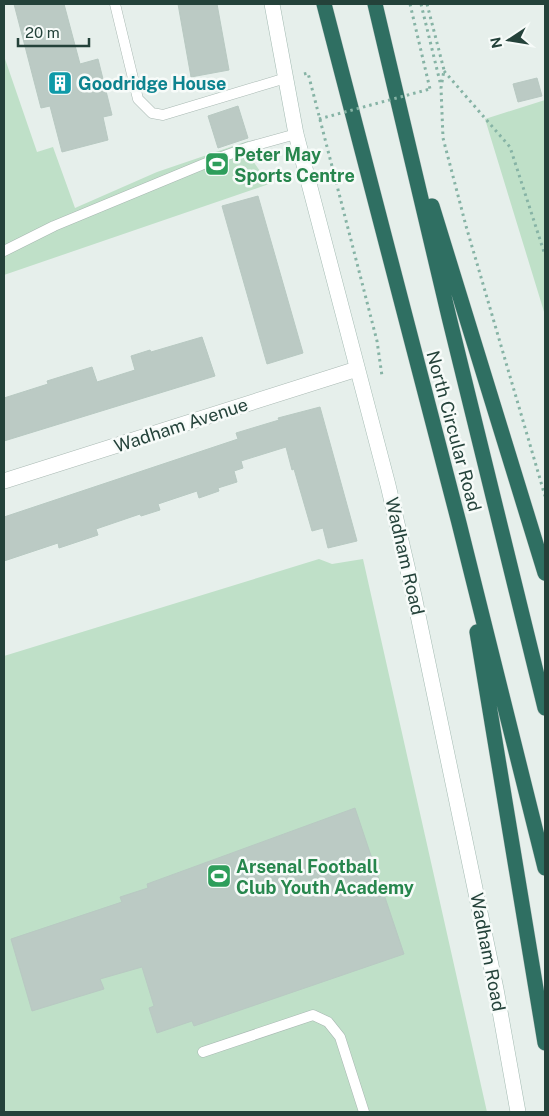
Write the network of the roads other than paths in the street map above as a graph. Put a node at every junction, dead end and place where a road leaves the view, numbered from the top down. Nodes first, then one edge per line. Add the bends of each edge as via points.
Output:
1 (115, 4) edge
2 (272, 4) edge
3 (324, 4) edge
4 (375, 4) edge
5 (286, 78) junction
6 (400, 107) junction
7 (296, 134) junction
8 (4, 251) edge
9 (357, 369) junction
10 (4, 481) edge
11 (459, 524) junction
12 (545, 573) edge
13 (545, 708) edge
14 (545, 868) edge
15 (545, 1043) edge
16 (204, 1052) dead end
17 (364, 1112) edge
18 (518, 1112) edge

1 - 5 lane via 138,99 152,112 163,115
2 - 5 street, Wadham Road
3 - 11 highway, North Circular Road
4 - 6 highway, North Circular Road
5 - 7 street, Wadham Road
6 - 12 highway
6 - 13 highway, North Circular Road
7 - 8 lane via 211,161 54,226
7 - 9 street, Wadham Road
9 - 10 street, Wadham Avenue
9 - 18 street, Wadham Road via 427,655
11 - 14 highway, North Circular Road
11 - 15 highway
16 - 17 lane via 313,1015 328,1022 340,1037

